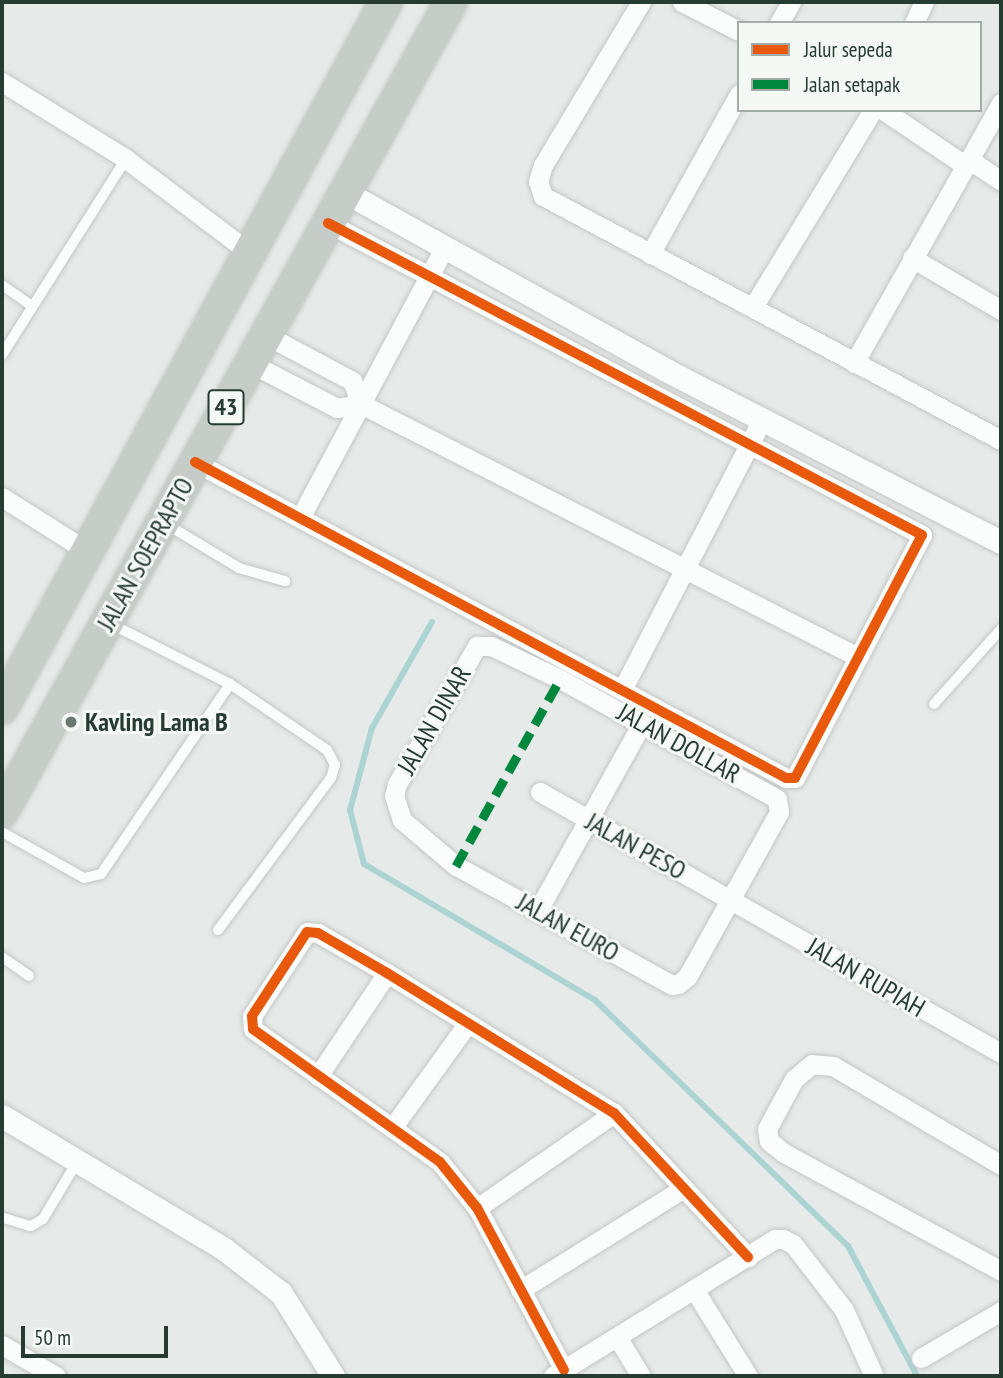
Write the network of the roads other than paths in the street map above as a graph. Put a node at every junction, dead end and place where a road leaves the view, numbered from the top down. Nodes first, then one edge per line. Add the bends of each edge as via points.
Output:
1 (386, 2) edge
2 (451, 2) edge
3 (641, 2) edge
4 (682, 2) edge
5 (791, 2) edge
6 (924, 2) edge
7 (780, 21) edge
8 (916, 21) edge
9 (737, 30) edge
10 (2, 82) edge
11 (737, 98) edge
12 (1001, 103) edge
13 (872, 112) edge
14 (886, 112) edge
15 (126, 159) junction
16 (968, 163) junction
17 (1001, 181) edge
18 (345, 192) junction
19 (328, 223) junction
20 (445, 247) junction
21 (249, 252) junction
22 (650, 254) junction
23 (912, 258) junction
24 (429, 276) junction
25 (2, 285) edge
26 (32, 306) junction
27 (753, 307) junction
28 (1001, 310) edge
29 (266, 335) junction
30 (2, 355) edge
31 (250, 363) junction
32 (854, 363) junction
33 (361, 404) junction
34 (763, 418) junction
35 (1001, 440) edge
36 (750, 445) junction
37 (195, 462) junction
38 (2, 497) edge
39 (300, 518) junction
40 (162, 522) junction
41 (1001, 542) edge
42 (87, 551) junction
43 (684, 570) junction
44 (285, 581) dead end
45 (107, 623) junction
46 (1001, 629) edge
47 (477, 646) joint
48 (858, 657) junction
49 (230, 684) junction
50 (622, 690) junction
51 (934, 704) dead end
52 (2, 708) edge
53 (642, 723) junction
54 (540, 792) dead end
55 (394, 796) joint
56 (2, 812) edge
57 (589, 820) junction
58 (2, 832) edge
59 (731, 900) junction
60 (538, 910) junction
61 (218, 930) dead end
62 (2, 957) edge
63 (387, 973) junction
64 (29, 976) dead end
65 (468, 1023) junction
66 (1001, 1053) edge
67 (318, 1076) junction
68 (614, 1113) junction
69 (2, 1116) edge
70 (392, 1128) junction
71 (78, 1161) junction
72 (1001, 1165) edge
73 (684, 1188) junction
74 (477, 1208) junction
75 (4, 1218) dead end
76 (748, 1257) junction
77 (1001, 1271) edge
78 (520, 1290) junction
79 (695, 1291) junction
80 (1001, 1311) edge
81 (619, 1340) junction
82 (2, 1345) edge
83 (921, 1358) dead end
84 (558, 1373) edge
85 (56, 1376) edge
86 (333, 1376) edge
87 (641, 1376) edge
88 (748, 1376) edge
89 (874, 1376) edge

1 - 21 highway, JALAN SOEPRAPTO / 43
2 - 18 highway, JALAN SOEPRAPTO / 43
3 - 22 street via 543,165 538,181 543,196
4 - 9 street
5 - 7 street
6 - 8 street
10 - 15 street
11 - 22 street
12 - 16 street
13 - 27 street
14 - 16 street
15 - 21 street
15 - 26 lane
16 - 17 street
16 - 23 street
18 - 19 highway, JALAN SOEPRAPTO / 43
18 - 20 street
19 - 24 street
19 - 29 highway, JALAN SOEPRAPTO / 43
20 - 24 street
20 - 34 street
21 - 42 highway, JALAN SOEPRAPTO / 43
22 - 27 street
23 - 28 street
23 - 32 street
24 - 33 street
24 - 36 street
25 - 26 lane
26 - 30 lane
27 - 32 street
29 - 31 highway, JALAN SOEPRAPTO / 43
29 - 33 street via 352,381
31 - 33 street via 337,408
31 - 37 highway, JALAN SOEPRAPTO / 43
32 - 35 street
33 - 39 street
33 - 43 street
34 - 36 street
34 - 41 street
36 - 43 street
36 - 48 street via 922,535
37 - 39 street
37 - 40 highway, JALAN SOEPRAPTO / 43
38 - 42 street
39 - 50 street
40 - 44 lane via 239,568
40 - 45 highway, JALAN SOEPRAPTO / 43
42 - 52 highway, JALAN SOEPRAPTO / 43
43 - 48 street
43 - 50 street
45 - 49 lane
45 - 56 highway, JALAN SOEPRAPTO / 43
46 - 51 lane
47 - 53 street, JALAN DOLLAR via 503,652
47 - 55 street, JALAN DINAR via 400,777
48 - 50 street via 795,778 786,778
49 - 58 lane via 101,874 83,878
49 - 61 lane via 327,750 335,765 331,778
53 - 57 street
53 - 59 street, JALAN DOLLAR via 776,799 779,812
54 - 57 street, JALAN PESO
55 - 60 street, JALAN EURO via 402,820 413,833 456,866
57 - 59 street, JALAN PESO
57 - 60 street
59 - 60 street, JALAN EURO via 687,977 672,985
59 - 66 street, JALAN RUPIAH
62 - 64 lane
63 - 65 street
63 - 67 street
63 - 67 street via 318,933 303,935 252,1016 251,1025
65 - 68 street
65 - 70 street
67 - 70 street
68 - 73 street
68 - 74 street
69 - 71 street
70 - 74 street via 440,1162
71 - 75 lane via 43,1219 31,1226
71 - 86 street via 223,1249 281,1293
72 - 77 street via 833,1066 812,1064 794,1079 767,1129 769,1141 784,1153
73 - 76 street
73 - 78 street
74 - 78 street
76 - 79 street
76 - 89 street via 775,1240 793,1244 844,1310
78 - 84 street
79 - 81 street
79 - 88 street
80 - 83 street
81 - 84 street
81 - 87 street
82 - 85 street

